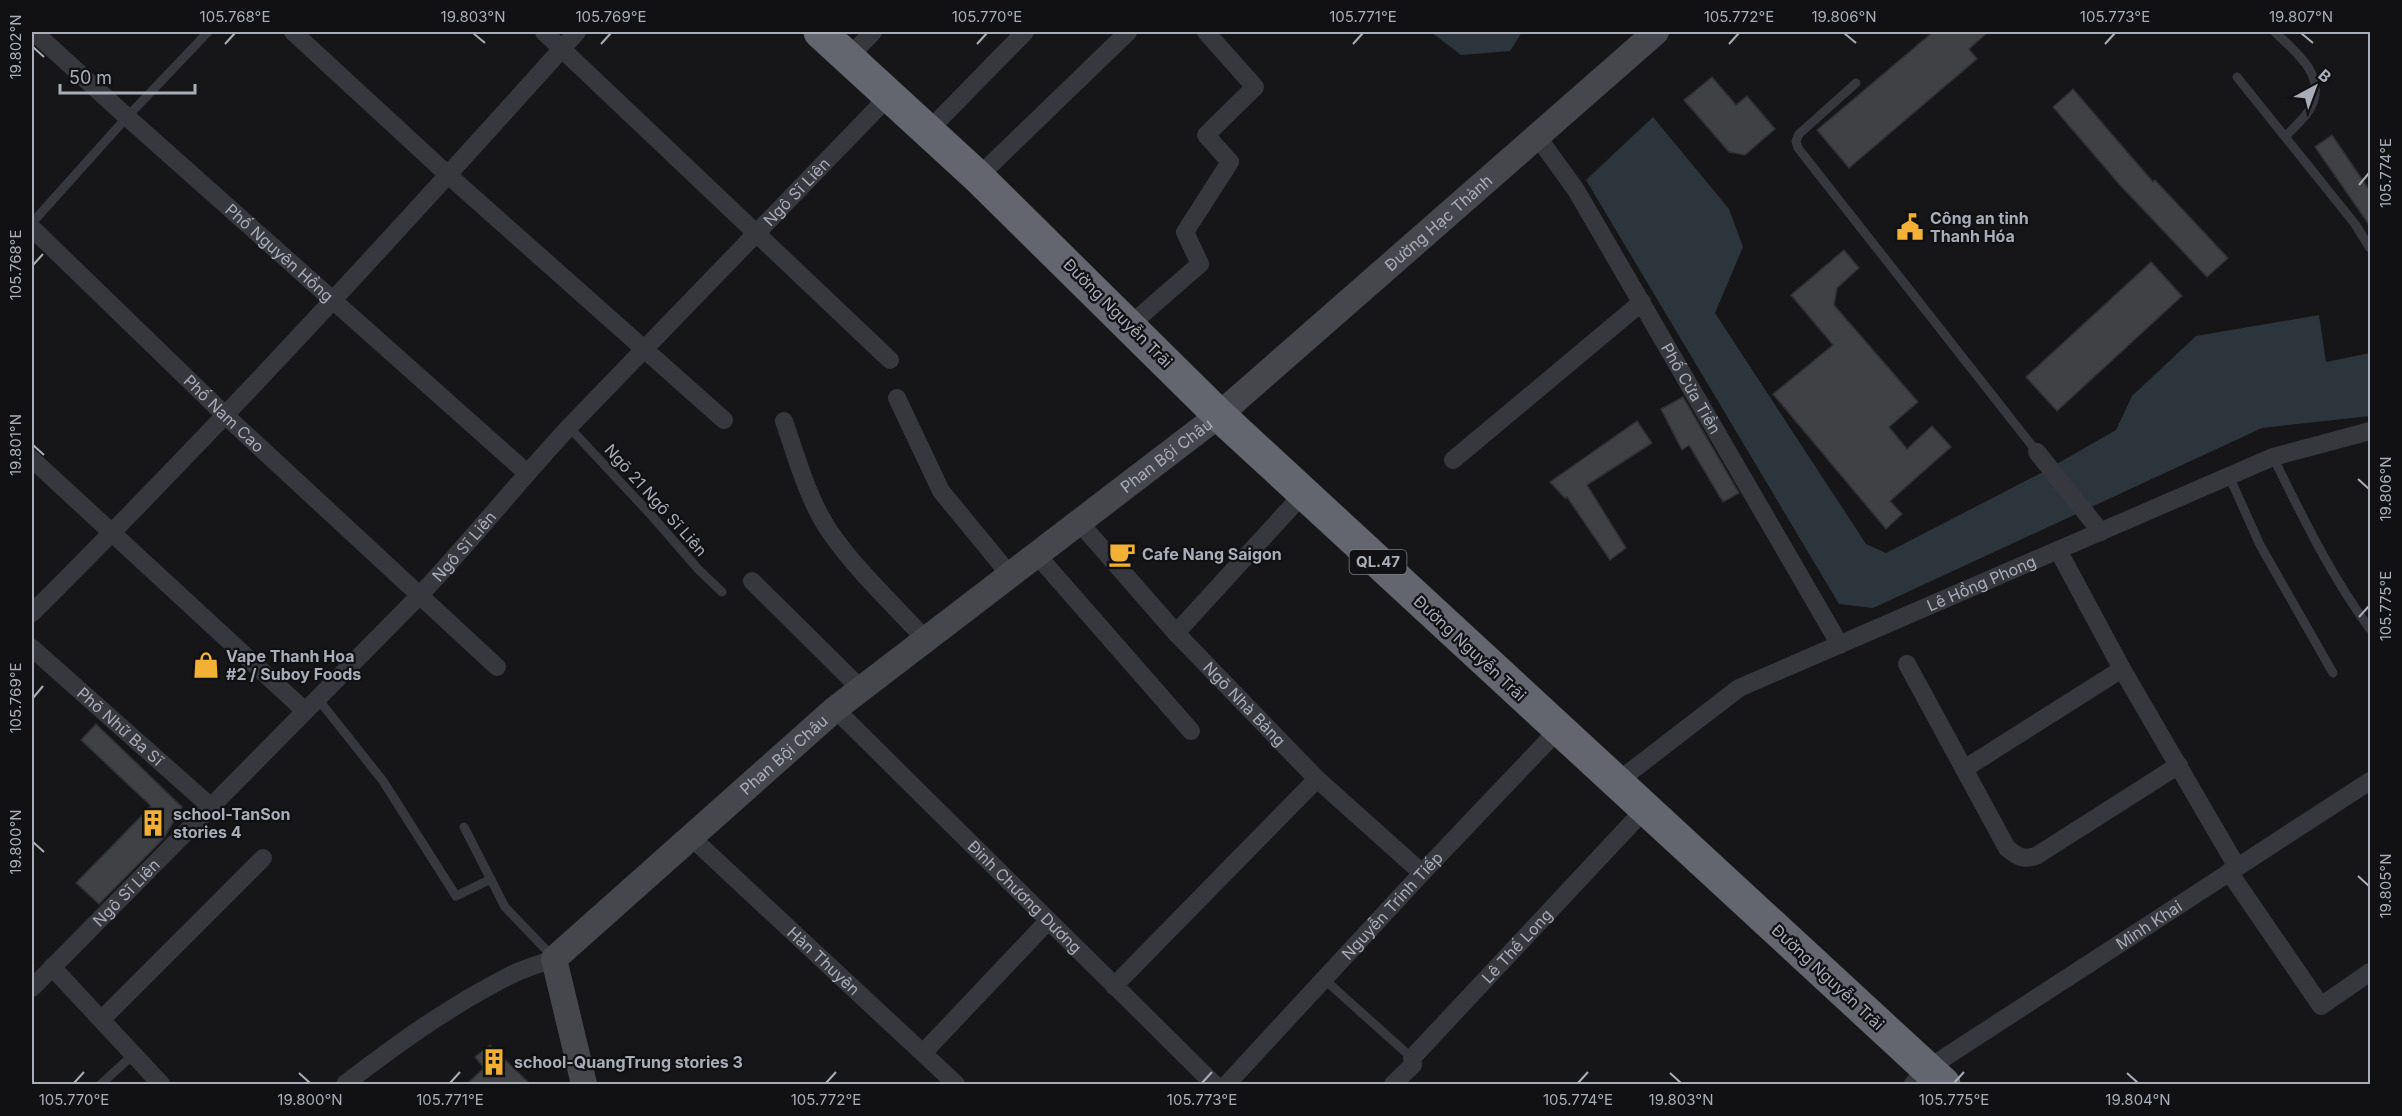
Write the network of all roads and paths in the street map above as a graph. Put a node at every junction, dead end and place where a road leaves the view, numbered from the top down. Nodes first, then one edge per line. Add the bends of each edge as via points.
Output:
1 (34, 32) edge
2 (208, 32) edge
3 (293, 32) edge
4 (544, 32) edge
5 (577, 32) edge
6 (820, 32) edge
7 (873, 32) edge
8 (1025, 32) edge
9 (1128, 32) edge
10 (1206, 32) edge
11 (1656, 32) edge
12 (2275, 32) edge
13 (562, 48) junction
14 (848, 58) junction
15 (2237, 77) dead end
16 (1856, 83) dead end
17 (889, 96) junction
18 (127, 117) junction
19 (928, 131) junction
20 (1537, 136) junction
21 (2285, 137) junction
22 (447, 174) junction
23 (978, 177) junction
24 (32, 225) edge
25 (756, 232) junction
26 (2370, 248) edge
27 (333, 298) junction
28 (1642, 302) junction
29 (1130, 325) junction
30 (644, 349) junction
31 (890, 360) dead end
32 (897, 398) dead end
33 (1219, 414) junction
34 (225, 415) junction
35 (724, 420) dead end
36 (783, 421) dead end
37 (569, 427) junction
38 (2370, 431) edge
39 (2037, 452) joint
40 (2273, 457) junction
41 (32, 459) edge
42 (1453, 460) dead end
43 (527, 473) junction
44 (2229, 476) junction
45 (1304, 493) junction
46 (1079, 522) junction
47 (2101, 532) junction
48 (112, 533) junction
49 (2058, 550) junction
50 (1036, 555) junction
51 (1010, 575) junction
52 (752, 581) dead end
53 (722, 592) dead end
54 (419, 596) junction
55 (32, 613) edge
56 (2370, 629) edge
57 (1176, 633) junction
58 (926, 640) junction
59 (1840, 645) junction
60 (32, 648) edge
61 (1907, 664) dead end
62 (497, 667) dead end
63 (2122, 669) junction
64 (2333, 673) dead end
65 (861, 689) junction
66 (311, 705) junction
67 (835, 709) junction
68 (1559, 729) junction
69 (1191, 731) dead end
70 (2179, 765) junction
71 (1964, 769) junction
72 (1317, 779) junction
73 (2370, 781) edge
74 (1617, 782) junction
75 (210, 806) junction
76 (1645, 809) junction
77 (464, 827) dead end
78 (692, 838) junction
79 (263, 858) dead end
80 (2233, 870) junction
81 (1422, 873) junction
82 (491, 879) junction
83 (1048, 921) junction
84 (554, 959) junction
85 (52, 967) junction
86 (2370, 972) edge
87 (1325, 980) junction
88 (1114, 986) junction
89 (32, 988) edge
90 (102, 1019) junction
91 (923, 1053) junction
92 (134, 1054) junction
93 (1412, 1058) junction
94 (1928, 1079) edge
95 (101, 1084) edge
96 (161, 1084) edge
97 (345, 1084) edge
98 (584, 1084) edge
99 (956, 1084) edge
100 (1214, 1084) edge
101 (1227, 1084) edge
102 (1393, 1084) edge

1 - 18 street, Phố Nguyên Hồng
2 - 18 lane
3 - 22 street
4 - 13 street
5 - 13 street
6 - 14 highway, Đường Nguyễn Trãi / QL.47
7 - 14 street
8 - 19 street
9 - 23 street
10 - 29 street via 1255,87 1206,135 1230,162 1185,232 1200,264
11 - 20 street, Đường Hạc Thành
12 - 21 lane via 2306,64 2316,84 2312,106
13 - 22 street
13 - 25 street
14 - 17 highway, Đường Nguyễn Trãi / QL.47
15 - 21 lane
16 - 39 lane via 1799,134 1798,148
17 - 19 highway, Đường Nguyễn Trãi / QL.47
17 - 25 street, Ngô Sĩ Liên
18 - 24 lane
18 - 27 street, Phố Nguyên Hồng
19 - 23 highway, Đường Nguyễn Trãi / QL.47
20 - 28 street, Phố Cửa Tiền via 1576,190
20 - 33 street, Đường Hạc Thành
21 - 26 lane
22 - 27 street
22 - 30 street
23 - 29 highway, Đường Nguyễn Trãi / QL.47
24 - 34 street, Phố Nam Cao
25 - 30 street, Ngô Sĩ Liên
25 - 31 street
27 - 34 street
27 - 43 street, Phố Nguyên Hồng
28 - 42 street
28 - 59 street, Phố Cửa Tiền
29 - 33 highway, Đường Nguyễn Trãi / QL.47
30 - 35 street
30 - 37 street, Ngô Sĩ Liên
32 - 51 street via 941,491
33 - 45 highway, Đường Nguyễn Trãi / QL.47
33 - 46 street, Phan Bội Châu
34 - 48 street
34 - 54 street, Phố Nam Cao
36 - 58 street via 829,530 847,555
37 - 43 street, Ngô Sĩ Liên
37 - 53 lane, Ngõ 21 Ngô Sĩ Liên
38 - 40 street, Lê Hồng Phong
39 - 47 street
40 - 44 street, Lê Hồng Phong
40 - 56 lane via 2345,595
41 - 48 street
43 - 54 street, Ngô Sĩ Liên
44 - 47 street, Lê Hồng Phong
44 - 64 lane via 2260,545
45 - 57 street
45 - 68 highway, Đường Nguyễn Trãi / QL.47
46 - 50 street, Phan Bội Châu
46 - 57 street, Ngõ Nhà Bảng
47 - 49 street, Lê Hồng Phong
48 - 55 street
48 - 66 street
49 - 59 street, Lê Hồng Phong
49 - 63 street
50 - 51 street, Phan Bội Châu
50 - 69 street
51 - 58 street, Phan Bội Châu
52 - 65 street
54 - 62 street, Phố Nam Cao
54 - 66 street, Ngô Sĩ Liên
57 - 72 street, Ngõ Nhà Bảng
58 - 65 street, Phan Bội Châu
59 - 74 street, Lê Hồng Phong via 1739,688
60 - 75 street, Phõ Nhữ Ba Sĩ
61 - 71 street
63 - 70 street
63 - 71 street
65 - 67 street, Phan Bội Châu
66 - 75 street, Ngô Sĩ Liên
66 - 82 lane via 383,781 456,896
67 - 78 street, Phan Bội Châu
67 - 83 street, Đinh Chương Dương
68 - 74 highway, Đường Nguyễn Trãi / QL.47
68 - 81 street, Nguyễn Trinh Tiếp
70 - 71 street via 2036,856 2025,859 2007,848
70 - 80 street
72 - 81 street, Ngõ Nhà Bảng
72 - 88 street
73 - 80 street, Minh Khai
74 - 76 highway, Đường Nguyễn Trãi / QL.47
75 - 85 street, Ngô Sĩ Liên
76 - 93 street, Lê Thế Long
76 - 94 highway, Đường Nguyễn Trãi / QL.47
77 - 82 lane
78 - 84 street, Phan Bội Châu
78 - 91 street, Hàn Thuyên
79 - 90 street
80 - 86 street via 2321,1006
80 - 94 street, Minh Khai
81 - 87 street, Nguyễn Trinh Tiếp
82 - 84 lane via 505,907
83 - 88 street, Đinh Chương Dương
83 - 91 street
84 - 97 street, Phan Bội Châu via 513,974 470,998 401,1041
84 - 98 street
85 - 89 street, Ngô Sĩ Liên
85 - 90 street
87 - 93 lane
87 - 101 street, Nguyễn Trinh Tiếp
88 - 100 street, Đinh Chương Dương
90 - 92 street
91 - 99 street, Hàn Thuyên
92 - 95 lane
92 - 96 street
93 - 102 street, Lê Thế Long via 1413,1065

